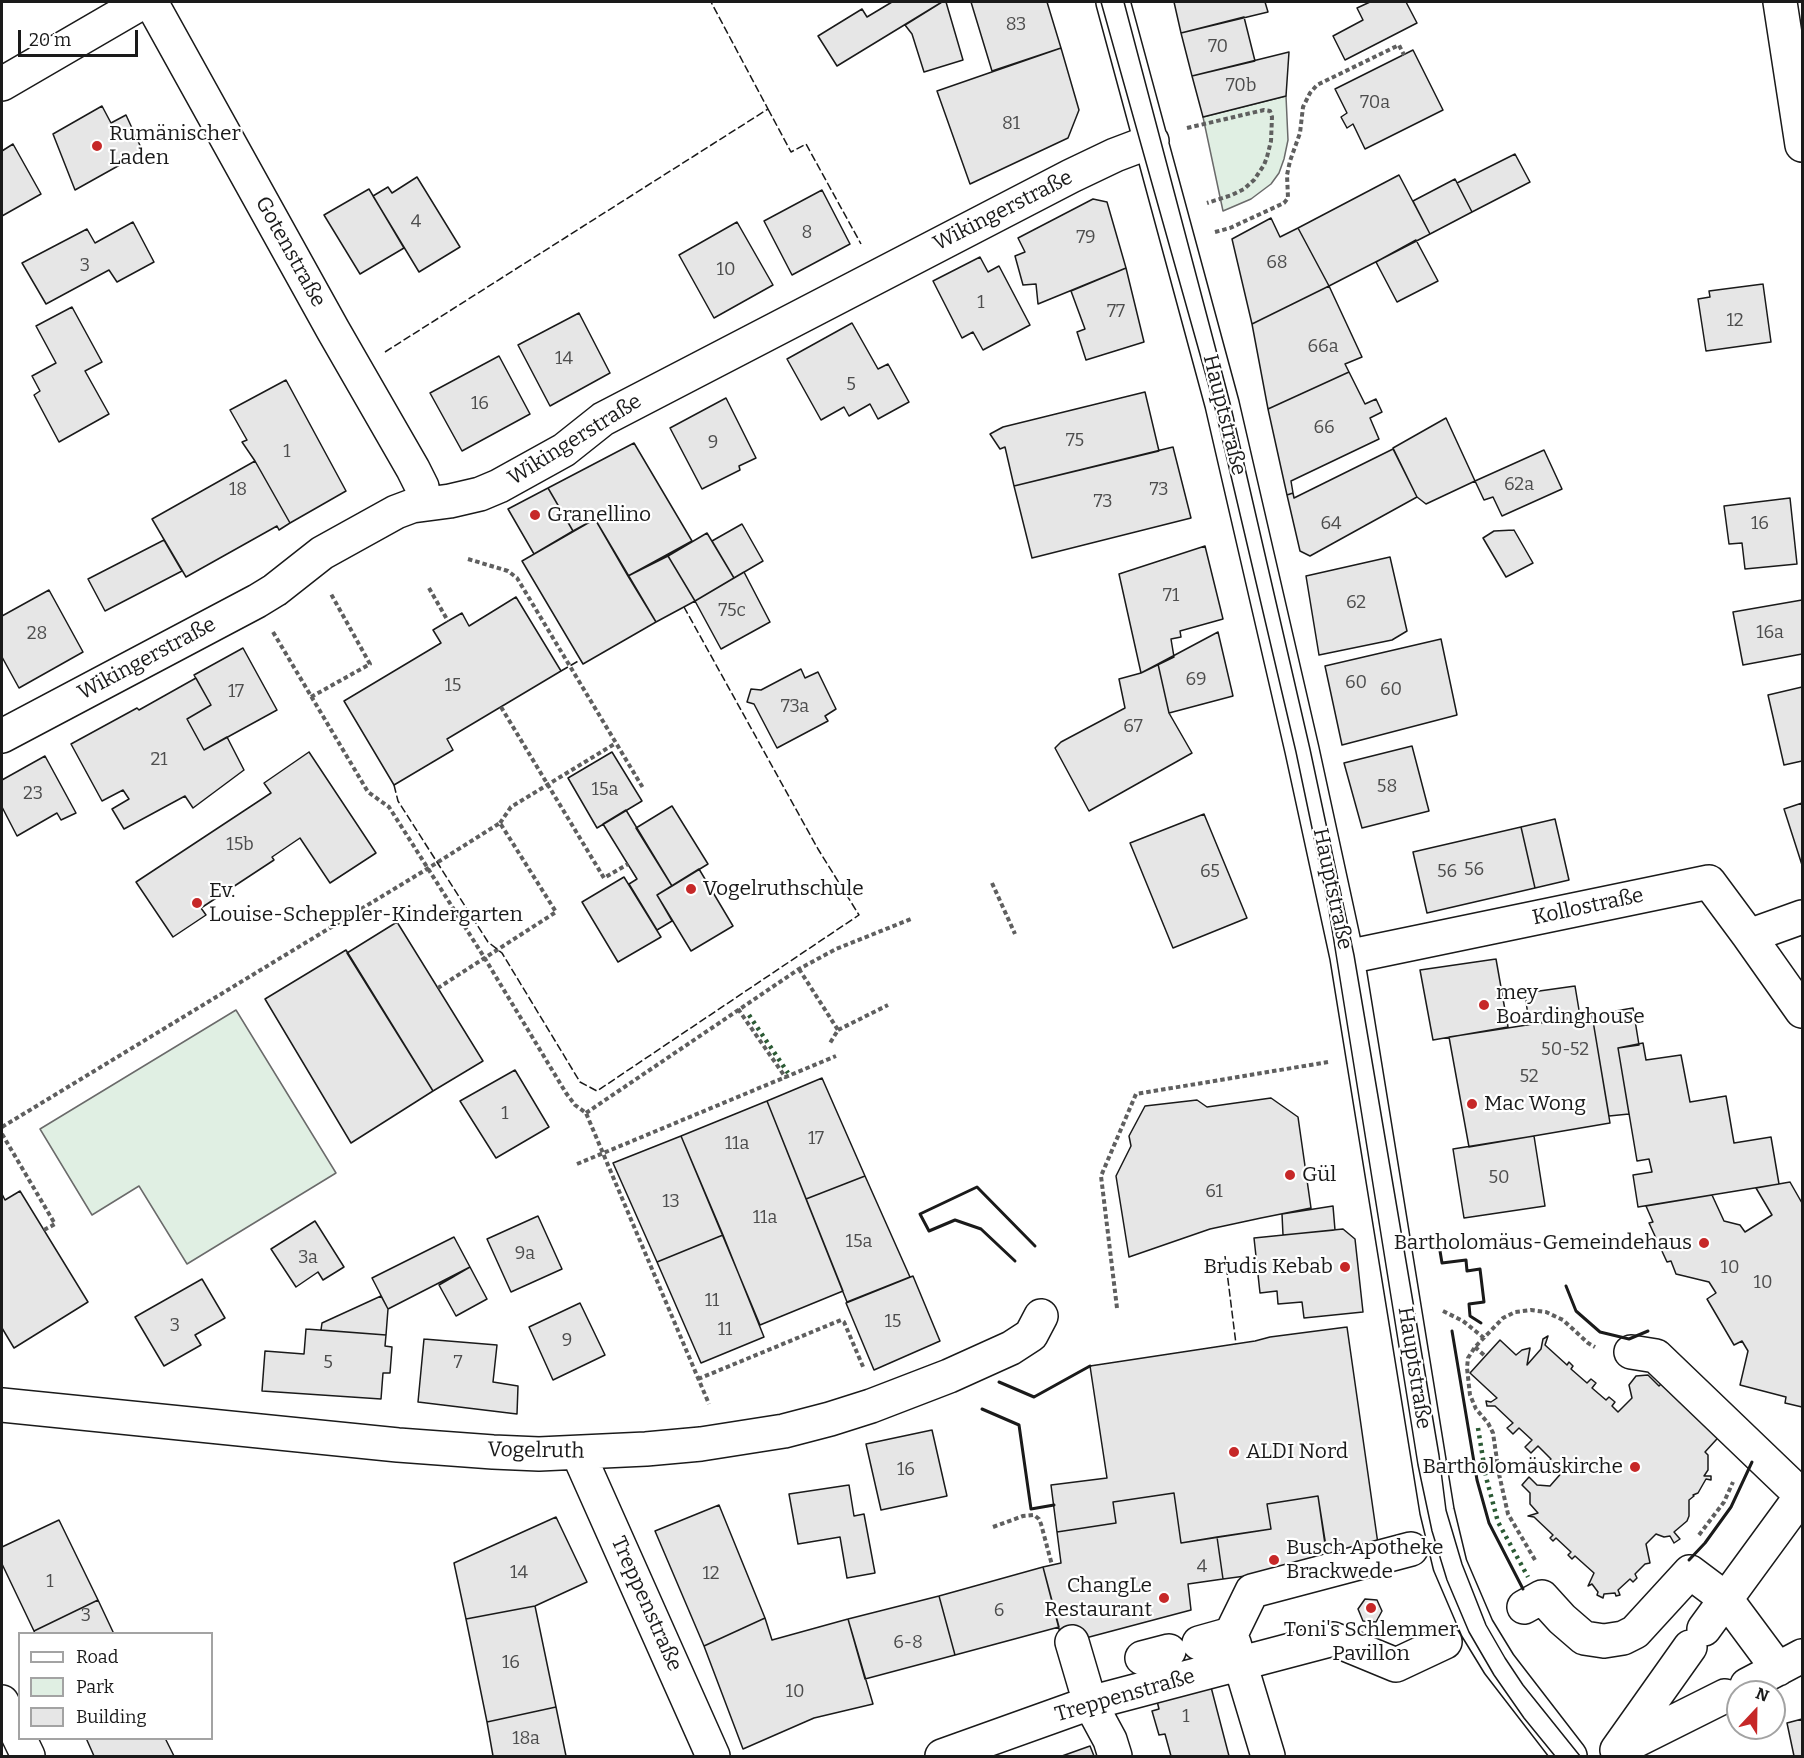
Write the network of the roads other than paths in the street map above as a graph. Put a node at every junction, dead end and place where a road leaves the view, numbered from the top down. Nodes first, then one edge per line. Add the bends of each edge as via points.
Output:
1 (143, 2) edge
2 (151, 2) edge
3 (1113, 2) edge
4 (1780, 2) edge
5 (2, 84) edge
6 (1152, 141) junction
7 (1803, 145) edge
8 (425, 504) junction
9 (2, 736) edge
10 (1803, 917) edge
11 (1749, 936) junction
12 (1347, 957) junction
13 (1803, 1011) edge
14 (1041, 1316) dead end
15 (1631, 1352) road end
16 (2, 1405) edge
17 (578, 1453) junction
18 (1802, 1495) edge
19 (1411, 1549) dead end
20 (1725, 1599) junction
21 (1524, 1607) dead end
22 (1072, 1642) dead end
23 (1445, 1642) dead end
24 (1235, 1649) junction
25 (1790, 1662) edge
26 (1092, 1682) junction
27 (2, 1702) edge
28 (18, 1735) edge
29 (20, 1740) edge
30 (1113, 1748) edge
31 (28, 1756) edge
32 (713, 1756) edge
33 (942, 1756) edge
34 (1268, 1756) edge
35 (1570, 1756) edge

1 - 5 street
2 - 8 street, Gotenstraße via 413,469
3 - 6 street, Hauptstraße
4 - 7 street
6 - 8 street, Wikingerstraße via 1071,176 613,413 564,450 499,486 480,494
6 - 12 street, Hauptstraße via 1222,404
8 - 9 street, Wikingerstraße via 396,512 338,543 257,601
10 - 11 street
11 - 12 street, Kollostraße via 1709,882
11 - 13 street
12 - 35 street, Hauptstraße via 1437,1511 1450,1565 1477,1628 1499,1664
14 - 17 street, Vogelruth via 1031,1335 1011,1348 949,1376 830,1419 724,1440
15 - 18 street via 1656,1356
16 - 17 street, Vogelruth via 398,1445
17 - 32 street, Treppenstraße
18 - 20 street
19 - 24 street via 1252,1591
20 - 21 street via 1690,1572 1635,1632 1604,1641 1584,1638 1542,1597
20 - 25 street
20 - 25 street via 1617,1750
22 - 26 street
23 - 24 street, Treppenstraße via 1396,1665 1332,1638
24 - 26 street, Treppenstraße via 1179,1656
24 - 34 street
26 - 30 street
26 - 33 street, Treppenstraße
27 - 28 street
29 - 31 street

